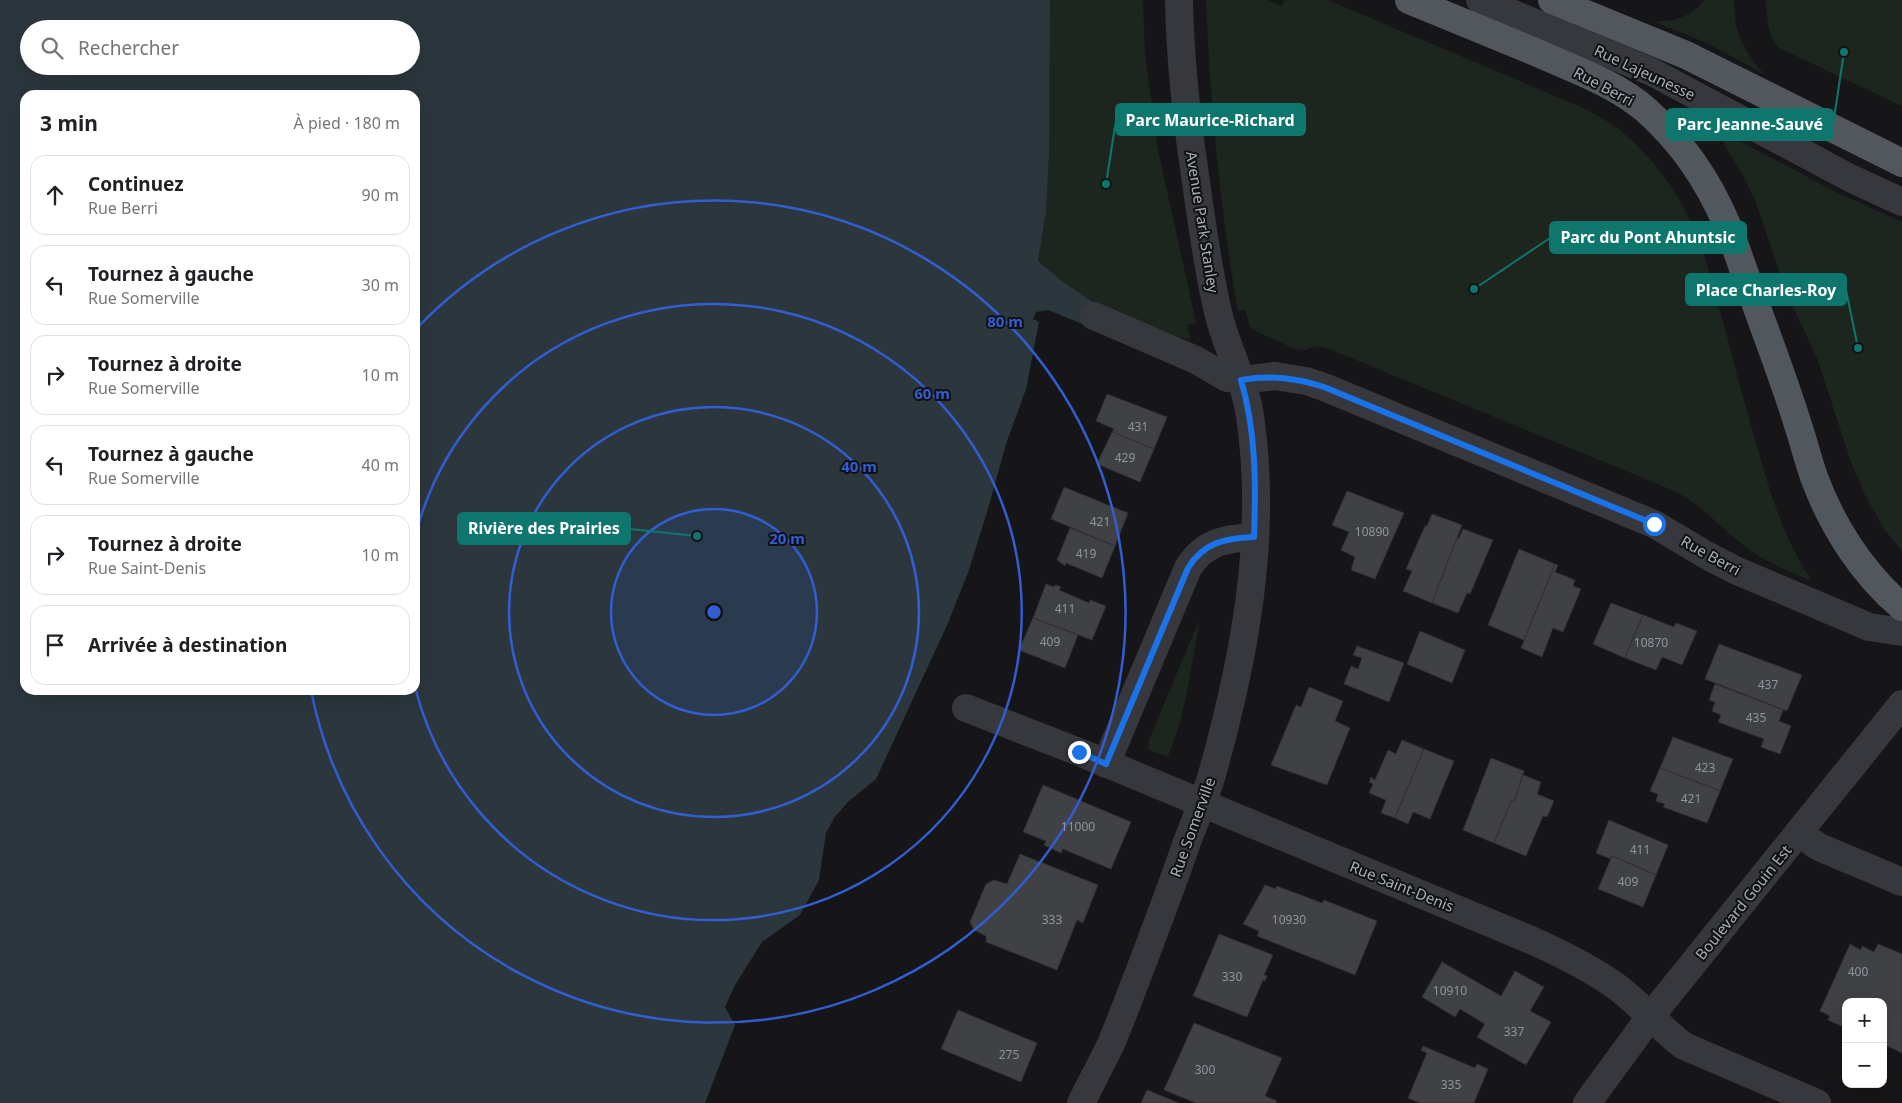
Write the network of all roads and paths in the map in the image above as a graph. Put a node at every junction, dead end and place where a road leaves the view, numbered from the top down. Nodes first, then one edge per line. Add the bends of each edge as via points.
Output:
1 (1179, 0) edge
2 (1409, 0) edge
3 (1480, 0) edge
4 (1552, 0) edge
5 (1902, 164) edge
6 (1902, 202) edge
7 (1094, 316) dead end
8 (1241, 380) junction
9 (1254, 537) junction
10 (1902, 607) edge
11 (1902, 632) edge
12 (1902, 704) edge
13 (966, 708) dead end
14 (1106, 764) junction
15 (1202, 803) junction
16 (1799, 833) junction
17 (1902, 882) edge
18 (1650, 1017) junction
19 (1081, 1103) edge
20 (1587, 1103) edge
21 (1817, 1103) edge

1 - 8 street, Avenue Park Stanley via 1182,76 1208,267 1220,322
2 - 10 main road, Rue Berri via 1611,86 1646,110 1673,137 1703,178 1727,225 1827,508 1858,560
3 - 6 street, Rue Lajeunesse via 1670,81 1802,153
4 - 5 main road, Rue Lajeunesse via 1704,64
7 - 8 street via 1196,360 1227,378
8 - 9 street, Rue Somerville via 1249,409 1254,450
8 - 11 street, Rue Berri via 1275,376 1324,387 1654,524 1735,570 1869,627
9 - 14 street via 1219,542 1194,558
9 - 15 street, Rue Somerville via 1252,586 1237,676
12 - 16 street, Boulevard Gouin Est
13 - 14 street, Rue Saint-Denis
14 - 15 street, Rue Saint-Denis
15 - 18 street, Rue Saint-Denis via 1557,952 1617,987
15 - 19 street, Rue Somerville via 1124,1014
16 - 17 street via 1819,847
16 - 18 street, Boulevard Gouin Est
18 - 20 street, Boulevard Gouin Est
18 - 21 street, Rue Saint-Denis via 1684,1046

